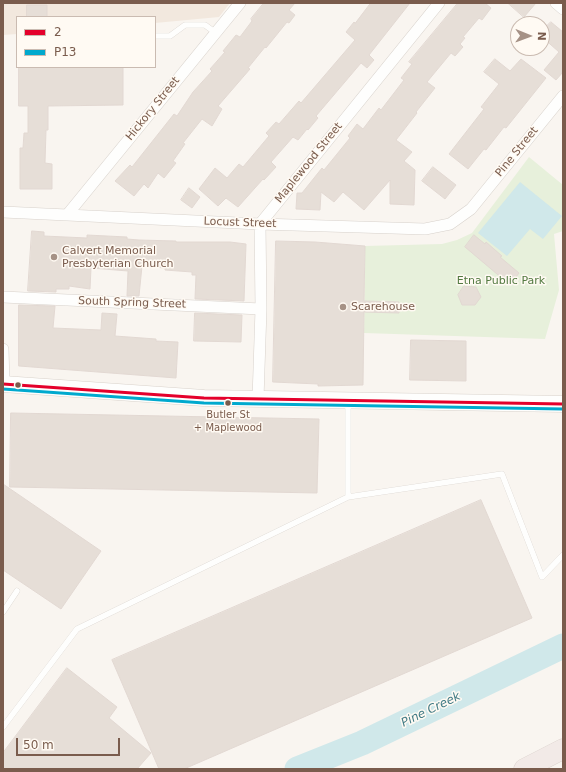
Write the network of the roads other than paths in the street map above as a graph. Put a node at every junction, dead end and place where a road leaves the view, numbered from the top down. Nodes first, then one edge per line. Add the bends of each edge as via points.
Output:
1 (240, 3) edge
2 (439, 3) edge
3 (556, 3) edge
4 (563, 9) edge
5 (216, 33) junction
6 (156, 36) edge
7 (563, 96) edge
8 (471, 208) joint
9 (3, 212) edge
10 (67, 215) junction
11 (260, 224) junction
12 (3, 297) edge
13 (260, 309) junction
14 (3, 349) edge
15 (3, 386) edge
16 (258, 399) junction
17 (348, 401) junction
18 (563, 404) edge
19 (348, 497) junction
20 (563, 555) edge
21 (17, 591) dead end
22 (3, 612) edge
23 (3, 727) edge
24 (563, 749) edge
25 (524, 769) edge

1 - 5 street, Hickory Street
2 - 11 street, Maplewood Street
3 - 4 street
5 - 6 lane via 206,25 185,25 170,36
5 - 10 street, Hickory Street
7 - 8 street, Pine Street
8 - 11 street, Locust Street via 450,224 426,228
9 - 10 street, Locust Street
10 - 11 street, Locust Street
11 - 13 street
12 - 13 street, South Spring Street
13 - 16 street
14 - 15 street
15 - 16 street via 158,396
16 - 17 street
17 - 18 street
17 - 19 lane
19 - 20 lane via 502,474 542,578
19 - 23 lane via 77,628
21 - 22 lane
24 - 25 highway

